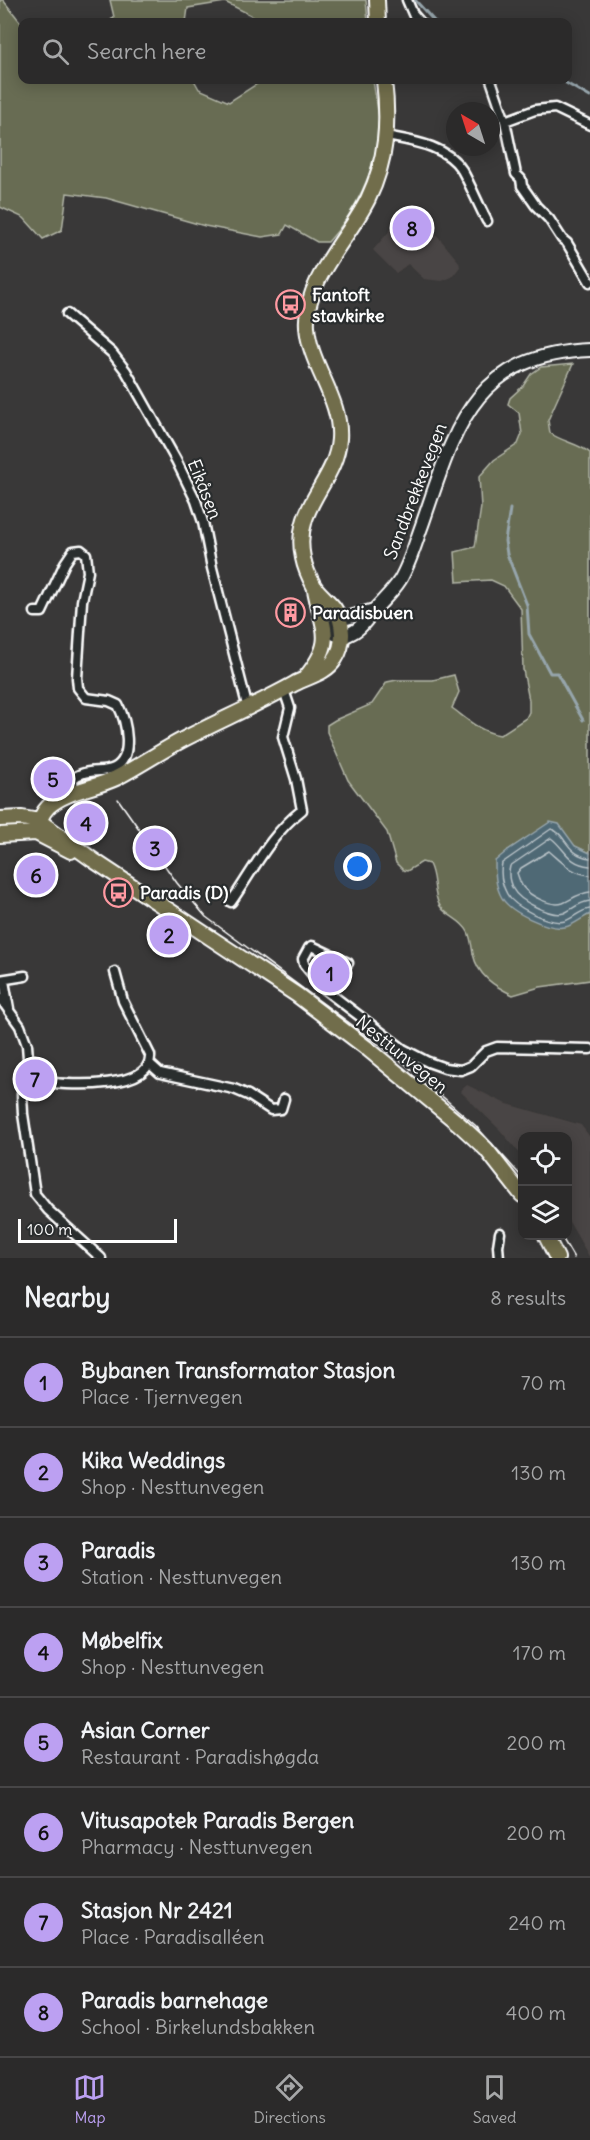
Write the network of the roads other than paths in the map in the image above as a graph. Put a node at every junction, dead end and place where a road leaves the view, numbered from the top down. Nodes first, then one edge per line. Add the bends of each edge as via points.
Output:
1 (377, 0) edge
2 (407, 0) edge
3 (378, 18) edge
4 (416, 18) edge
5 (384, 84) edge
6 (492, 84) edge
7 (506, 121) junction
8 (590, 125) edge
9 (386, 136) junction
10 (487, 221) dead end
11 (590, 282) edge
12 (68, 314) dead end
13 (590, 350) edge
14 (315, 588) junction
15 (374, 610) junction
16 (35, 612) dead end
17 (340, 621) junction
18 (325, 630) junction
19 (342, 637) junction
20 (306, 677) junction
21 (284, 690) junction
22 (248, 709) junction
23 (74, 794) junction
24 (0, 819) edge
25 (38, 827) junction
26 (0, 835) edge
27 (231, 902) dead end
28 (348, 963) dead end
29 (115, 972) dead end
30 (25, 976) dead end
31 (2, 980) edge
32 (0, 998) edge
33 (9, 1009) junction
34 (590, 1049) edge
35 (28, 1058) junction
36 (150, 1064) junction
37 (284, 1100) dead end
38 (518, 1190) edge
39 (500, 1233) dead end
40 (548, 1240) edge
41 (101, 1258) edge
42 (499, 1258) edge
43 (556, 1258) edge

1 - 3 main road
2 - 4 street
5 - 9 main road
6 - 7 street
7 - 8 street via 535,110 555,108
7 - 11 street via 522,186
9 - 10 street via 424,144 449,156 462,170
9 - 14 main road via 380,169 367,200 319,279 307,311 309,342 339,430 335,457 313,499 302,532 304,561
12 - 22 street, Eikåsen via 112,353 126,371 196,501
13 - 15 street, Sandbrekkevegen via 532,359 505,374 472,405 452,441 404,574
14 - 17 main road
14 - 18 main road
15 - 17 street, Sandbrekkevegen
15 - 19 street, Sandbrekkevegen via 361,628
16 - 23 street via 42,612 73,551 86,554 88,572 82,601 78,688 86,698 118,705 127,743 123,759 115,767 85,772 73,779
17 - 18 street, Sandbrekkevegen
17 - 19 main road
18 - 19 street
18 - 20 main road via 319,662
19 - 20 main road via 336,658 329,666
20 - 21 main road
21 - 22 main road
21 - 27 street via 290,708 283,737 302,810 287,821 267,846
22 - 23 main road via 113,779
23 - 25 main road via 49,806
24 - 25 main road via 22,818
25 - 26 main road
25 - 38 main road, Nesttunvegen via 297,995 412,1083 472,1136
28 - 34 street via 312,946 303,959 324,989 405,1050 438,1066 465,1069 497,1047
29 - 36 street via 128,1013 148,1048
30 - 31 street
31 - 33 street
32 - 33 street
33 - 35 street via 24,1035
35 - 36 street via 48,1082 65,1085 125,1078 142,1073
35 - 41 street via 23,1114 35,1194
36 - 37 street via 160,1073 239,1091 271,1110 280,1109
39 - 42 street
40 - 43 main road

